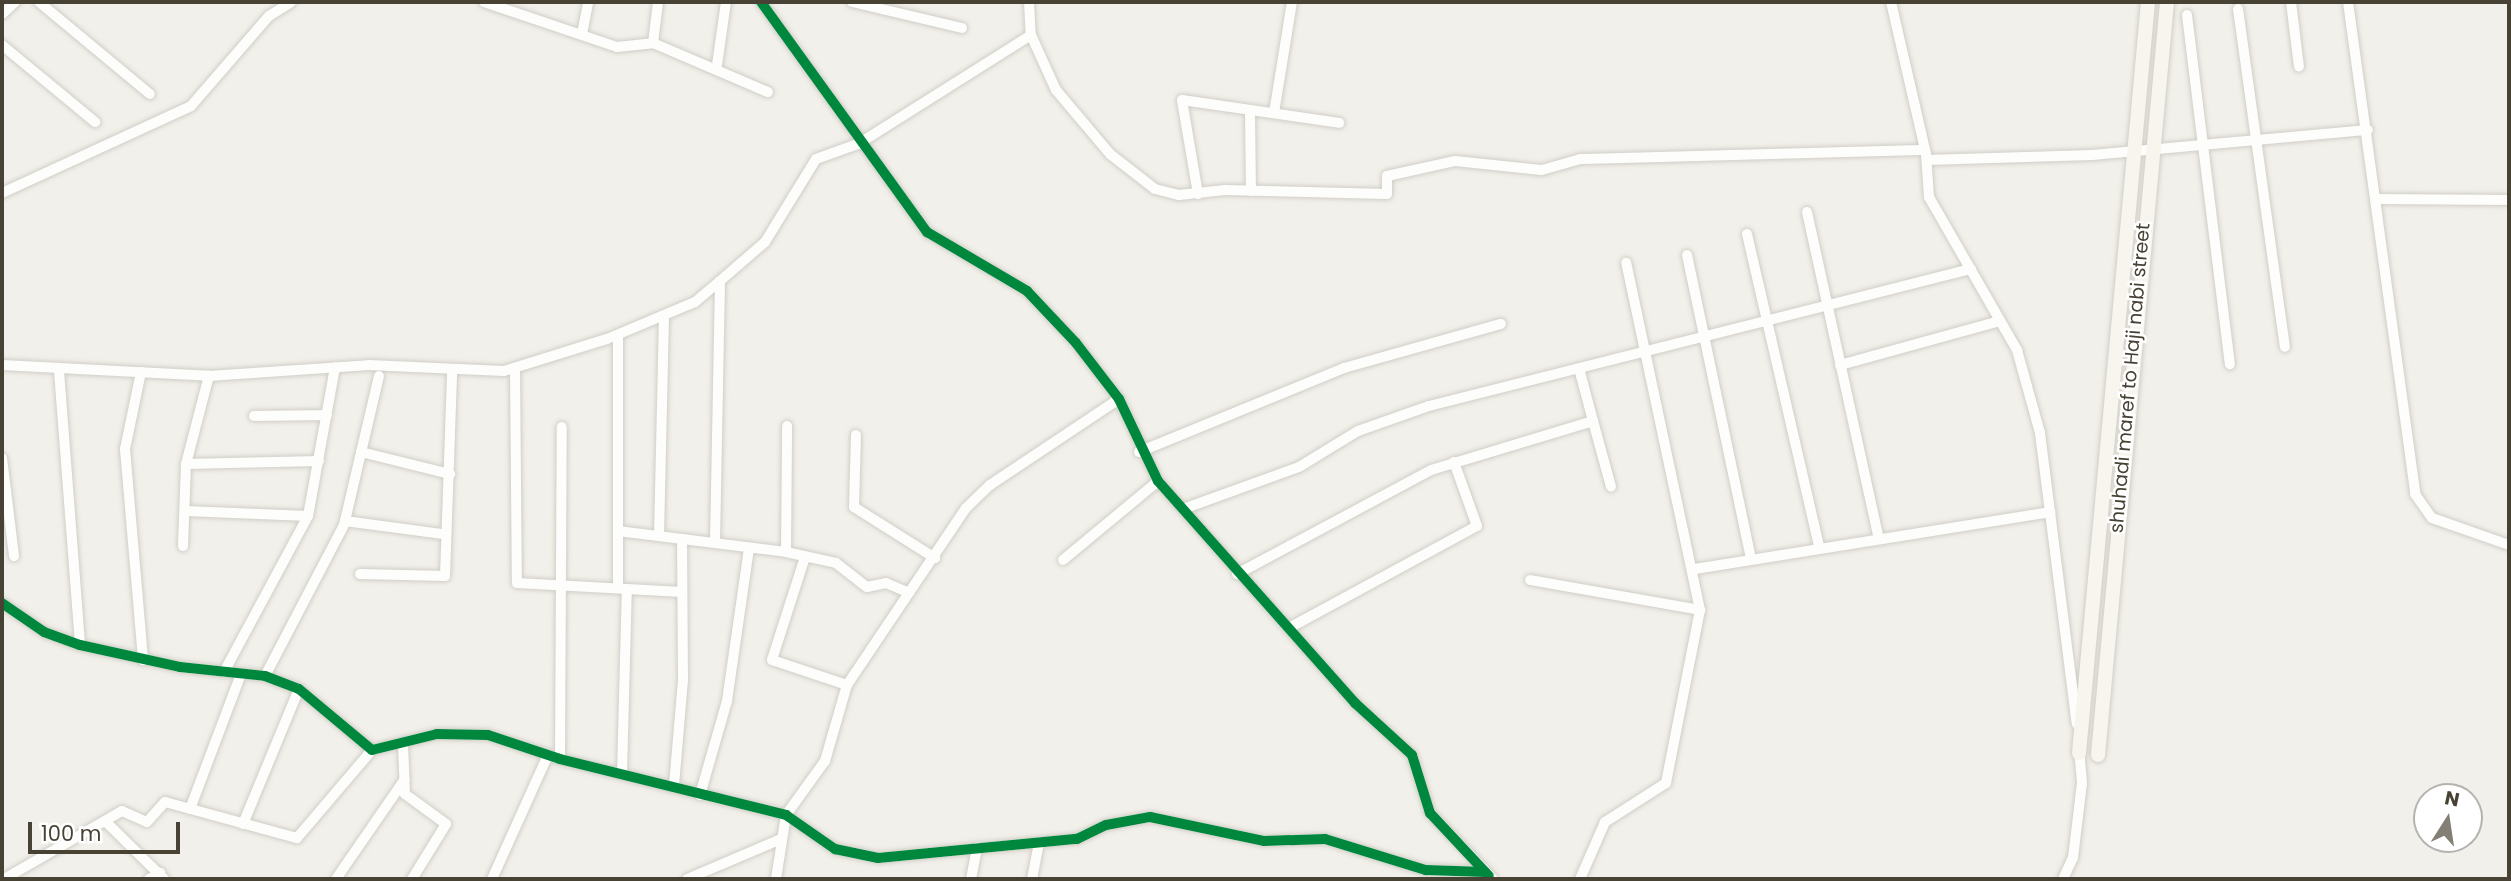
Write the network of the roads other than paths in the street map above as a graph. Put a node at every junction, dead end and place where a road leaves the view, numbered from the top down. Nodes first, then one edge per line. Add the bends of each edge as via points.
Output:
1 (15, 2) edge
2 (39, 2) edge
3 (291, 2) edge
4 (484, 2) edge
5 (588, 2) edge
6 (658, 2) edge
7 (726, 2) edge
8 (761, 2) edge
9 (852, 2) edge
10 (1029, 2) edge
11 (1292, 2) edge
12 (1891, 2) edge
13 (2148, 2) edge
14 (2167, 2) edge
15 (2291, 2) edge
16 (2348, 2) edge
17 (522, 6) edge
18 (2238, 9) dead end
19 (2, 14) edge
20 (2187, 15) dead end
21 (962, 28) dead end
22 (582, 34) junction
23 (1031, 34) junction
24 (653, 43) junction
25 (2, 45) edge
26 (717, 65) junction
27 (2300, 67) dead end
28 (768, 92) dead end
29 (150, 94) dead end
30 (1250, 113) junction
31 (1274, 113) junction
32 (96, 122) dead end
33 (1339, 123) dead end
34 (2368, 130) junction
35 (2257, 143) junction
36 (858, 144) junction
37 (2203, 147) junction
38 (2151, 150) junction
39 (2132, 151) junction
40 (1926, 155) junction
41 (1251, 191) junction
42 (2, 193) edge
43 (1198, 194) junction
44 (2378, 199) junction
45 (2509, 201) edge
46 (1807, 212) dead end
47 (1747, 234) dead end
48 (1687, 255) dead end
49 (1626, 263) dead end
50 (1970, 269) junction
51 (720, 281) junction
52 (1827, 308) junction
53 (664, 317) junction
54 (2000, 321) junction
55 (1767, 323) junction
56 (1501, 324) dead end
57 (618, 335) junction
58 (1704, 339) junction
59 (2285, 347) dead end
60 (1644, 355) junction
61 (2230, 364) dead end
62 (2, 365) edge
63 (1840, 365) junction
64 (335, 367) junction
65 (515, 368) junction
66 (60, 371) junction
67 (141, 372) junction
68 (452, 372) junction
69 (1580, 372) junction
70 (209, 376) junction
71 (379, 376) dead end
72 (1119, 399) junction
73 (327, 415) junction
74 (254, 416) dead end
75 (1593, 421) junction
76 (787, 426) dead end
77 (562, 427) dead end
78 (856, 435) dead end
79 (361, 452) junction
80 (1139, 452) junction
81 (2, 458) edge
82 (319, 461) junction
83 (1454, 462) junction
84 (186, 464) junction
85 (450, 474) junction
86 (1158, 481) junction
87 (1611, 487) dead end
88 (1183, 509) junction
89 (185, 511) junction
90 (2050, 512) junction
91 (308, 516) junction
92 (345, 521) junction
93 (618, 531) junction
94 (443, 534) dead end
95 (659, 536) junction
96 (1878, 536) junction
97 (682, 539) junction
98 (715, 542) junction
99 (2509, 545) edge
100 (183, 546) dead end
101 (1819, 547) junction
102 (750, 549) junction
103 (786, 552) junction
104 (14, 556) dead end
105 (805, 557) junction
106 (934, 558) junction
107 (1751, 559) junction
108 (1063, 560) dead end
109 (1695, 569) junction
110 (359, 574) dead end
111 (1237, 574) junction
112 (1530, 580) dead end
113 (563, 588) junction
114 (623, 589) junction
115 (682, 592) junction
116 (909, 593) junction
117 (2, 603) edge
118 (1700, 610) junction
119 (1289, 628) junction
120 (80, 645) junction
121 (143, 660) junction
122 (225, 672) junction
123 (240, 674) junction
124 (265, 676) junction
125 (847, 685) junction
126 (299, 689) junction
127 (402, 743) junction
128 (372, 750) junction
129 (2079, 753) junction
130 (548, 755) junction
131 (2098, 755) dead end
132 (560, 760) junction
133 (622, 774) junction
134 (405, 779) junction
135 (674, 785) junction
136 (700, 795) junction
137 (190, 809) junction
138 (786, 815) junction
139 (105, 821) junction
140 (243, 824) junction
141 (779, 839) junction
142 (1040, 844) junction
143 (977, 848) junction
144 (5, 876) edge
145 (162, 876) edge
146 (1489, 876) edge
147 (149, 879) edge
148 (336, 879) edge
149 (412, 879) edge
150 (492, 879) edge
151 (687, 879) edge
152 (776, 879) edge
153 (971, 879) edge
154 (1032, 879) edge
155 (1580, 879) edge
156 (2063, 879) edge

1 - 19 street
2 - 29 street
3 - 42 street via 269,16 191,106
4 - 17 street
5 - 22 street
6 - 24 street
7 - 26 street
8 - 36 street
9 - 21 street
10 - 23 street
11 - 31 street
12 - 40 street
13 - 39 main road
14 - 38 main road, shuhadi maref to Haji nabi street
15 - 27 street
16 - 34 street
17 - 22 street
18 - 35 street
20 - 37 street
22 - 24 street via 617,47
23 - 36 street
23 - 43 street via 1056,90 1110,154 1155,189
24 - 26 street
25 - 32 street
26 - 28 street
30 - 31 street
30 - 41 street
30 - 43 street via 1182,100
31 - 33 street
34 - 35 street
34 - 44 street
35 - 37 street
35 - 59 street
36 - 51 street via 816,159 765,242
36 - 72 street via 927,232 1027,291
37 - 38 street
37 - 61 street
38 - 39 street
38 - 131 main road, shuhadi maref to Haji nabi street
39 - 40 street
39 - 129 main road
40 - 41 street via 1580,159 1542,170 1455,161 1387,176 1387,194
40 - 50 street via 1929,197
41 - 43 street
44 - 45 street
44 - 99 street via 2415,494 2432,518
46 - 52 street
47 - 55 street
48 - 58 street
49 - 60 street
50 - 52 street
50 - 54 street
51 - 53 street
51 - 98 street
52 - 55 street
52 - 63 street
53 - 57 street
53 - 95 street
54 - 63 street
54 - 90 street via 2018,350 2039,433
55 - 58 street
55 - 101 street
56 - 80 street via 1344,368
57 - 65 street
57 - 93 street
58 - 60 street
58 - 107 street
60 - 69 street
60 - 109 street
62 - 66 street
63 - 96 street
64 - 68 street
64 - 70 street
64 - 73 street
65 - 68 street
65 - 113 street via 515,580
66 - 67 street
66 - 120 street
67 - 70 street
67 - 121 street via 125,449
68 - 85 street
69 - 75 street
69 - 88 street via 1417,411 1357,431 1299,467
70 - 84 street
71 - 79 street
72 - 80 street
72 - 106 street via 990,485 966,508
73 - 74 street
73 - 82 street
75 - 83 street
75 - 87 street
76 - 103 street
77 - 113 street
78 - 106 street via 853,508
79 - 85 street
79 - 92 street
80 - 86 street
81 - 104 street
82 - 84 street
82 - 91 street
83 - 111 street
83 - 119 street via 1477,526
84 - 89 street
85 - 110 street via 445,576
86 - 88 street
86 - 108 street
88 - 111 street
89 - 91 street
89 - 100 street
90 - 96 street
90 - 129 street
91 - 122 street
92 - 94 street
92 - 124 street
93 - 95 street
93 - 114 street
95 - 97 street
96 - 101 street
97 - 98 street
97 - 115 street
98 - 102 street
101 - 107 street
102 - 103 street
102 - 136 street via 727,701
103 - 105 street
105 - 116 street via 836,563 867,587 886,583
105 - 125 street via 772,660
106 - 116 street
107 - 109 street
109 - 118 street
111 - 119 street
112 - 118 street
113 - 114 street
113 - 132 street
114 - 115 street
114 - 133 street
115 - 135 street
116 - 125 street
117 - 120 street via 44,632
118 - 155 street via 1666,783 1605,822
119 - 146 street via 1354,703 1412,755 1430,813
120 - 121 street
121 - 122 street
122 - 123 street
123 - 124 street
123 - 137 street
124 - 126 street
125 - 138 street via 825,761
126 - 128 street
126 - 140 street
127 - 128 street
127 - 130 street via 468,733
127 - 134 street
128 - 140 street via 297,838
129 - 156 street via 2082,783 2073,858
130 - 132 street
130 - 150 street
132 - 133 street
133 - 135 street
134 - 148 street
134 - 149 street via 411,801 446,824
135 - 136 street
136 - 138 street
137 - 139 street via 165,802 147,822 122,811
137 - 140 street
138 - 141 street
138 - 143 street via 835,849 878,858
139 - 144 street
139 - 145 street
141 - 151 street
141 - 152 street
142 - 143 street
142 - 146 street via 1150,817 1264,841 1325,839 1426,870
142 - 154 street
143 - 153 street
145 - 147 street

